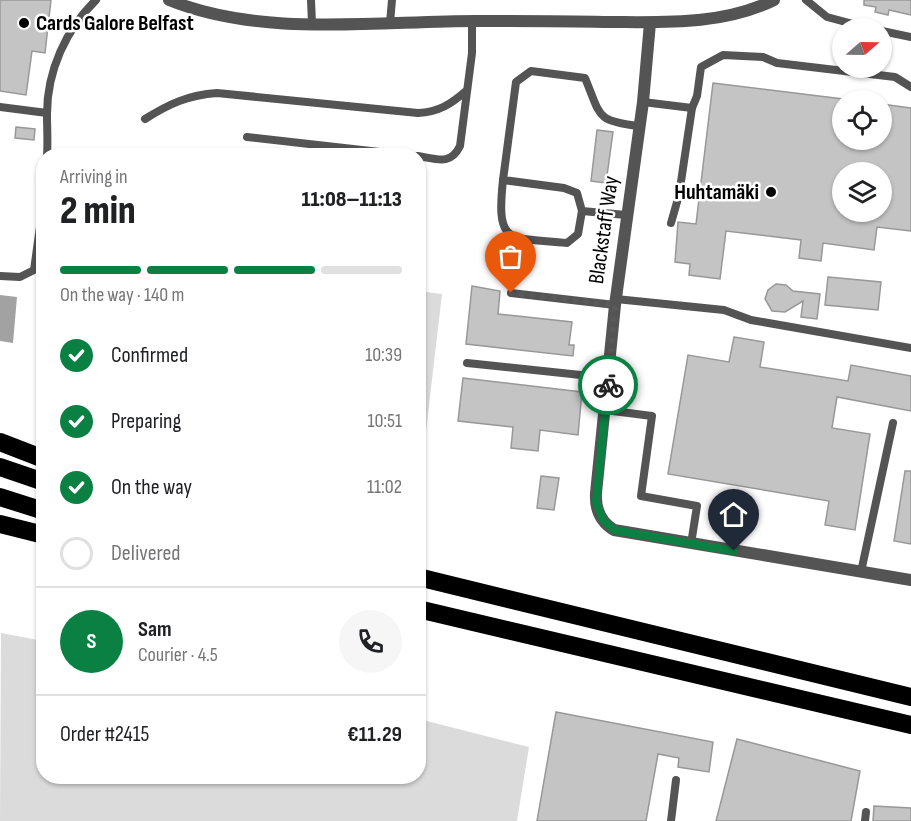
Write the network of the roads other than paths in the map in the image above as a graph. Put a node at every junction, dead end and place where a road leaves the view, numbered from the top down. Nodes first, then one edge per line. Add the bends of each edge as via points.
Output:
1 (96, 0) edge
2 (169, 0) edge
3 (311, 0) edge
4 (392, 0) edge
5 (774, 0) edge
6 (806, 0) edge
7 (832, 18) edge
8 (472, 21) junction
9 (650, 22) junction
10 (312, 23) junction
11 (390, 23) junction
12 (892, 33) edge
13 (911, 37) edge
14 (911, 87) edge
15 (466, 91) junction
16 (643, 102) junction
17 (0, 107) edge
18 (692, 108) junction
19 (47, 113) junction
20 (145, 119) dead end
21 (639, 126) junction
22 (247, 137) dead end
23 (47, 148) edge
24 (345, 148) edge
25 (426, 157) edge
26 (503, 180) junction
27 (582, 211) junction
28 (626, 215) junction
29 (670, 223) dead end
30 (36, 256) edge
31 (0, 276) edge
32 (511, 293) dead end
33 (615, 302) junction
34 (911, 348) edge
35 (467, 363) dead end
36 (609, 378) junction
37 (605, 410) junction
38 (893, 423) dead end
39 (0, 441) edge
40 (36, 456) edge
41 (0, 467) edge
42 (36, 479) edge
43 (0, 497) edge
44 (36, 508) edge
45 (0, 524) edge
46 (36, 533) edge
47 (691, 544) junction
48 (861, 572) junction
49 (426, 579) edge
50 (911, 580) edge
51 (426, 611) edge
52 (911, 697) edge
53 (911, 725) edge
54 (676, 780) dead end
55 (671, 821) edge

1 - 19 lane via 62,45
2 - 10 street via 225,18
3 - 10 lane
4 - 11 lane
5 - 9 street via 724,18
6 - 7 lane
8 - 9 street
8 - 11 street
8 - 15 lane
9 - 16 street, Blackstaff Way
10 - 11 street
12 - 13 lane
14 - 18 lane via 895,77 777,63 763,57 723,55 701,68
15 - 20 lane via 450,105 418,113 195,94 172,102
15 - 25 lane via 460,146 455,156 450,160
16 - 18 lane
16 - 21 street, Blackstaff Way
17 - 19 lane
18 - 29 lane via 679,195
19 - 23 lane
21 - 26 lane via 600,117 585,78 531,71 516,82
21 - 28 street, Blackstaff Way
22 - 24 lane
26 - 27 lane via 571,190 577,193
26 - 27 lane via 499,216 504,230 517,238 567,243 578,234
27 - 28 lane
28 - 33 street, Blackstaff Way
30 - 31 lane via 34,270 20,277
32 - 33 lane
33 - 34 lane via 724,310 751,320
33 - 36 street, Blackstaff Way
35 - 36 lane
36 - 37 street, Blackstaff Way
37 - 47 street, Blackstaff Way via 596,502 603,520 614,530
37 - 47 lane via 652,416 641,496 697,506
38 - 48 lane
39 - 40 highway
41 - 42 highway
43 - 44 highway
45 - 46 highway
47 - 48 street, Blackstaff Way
48 - 50 street, Blackstaff Way
49 - 52 highway
51 - 53 highway
54 - 55 lane

